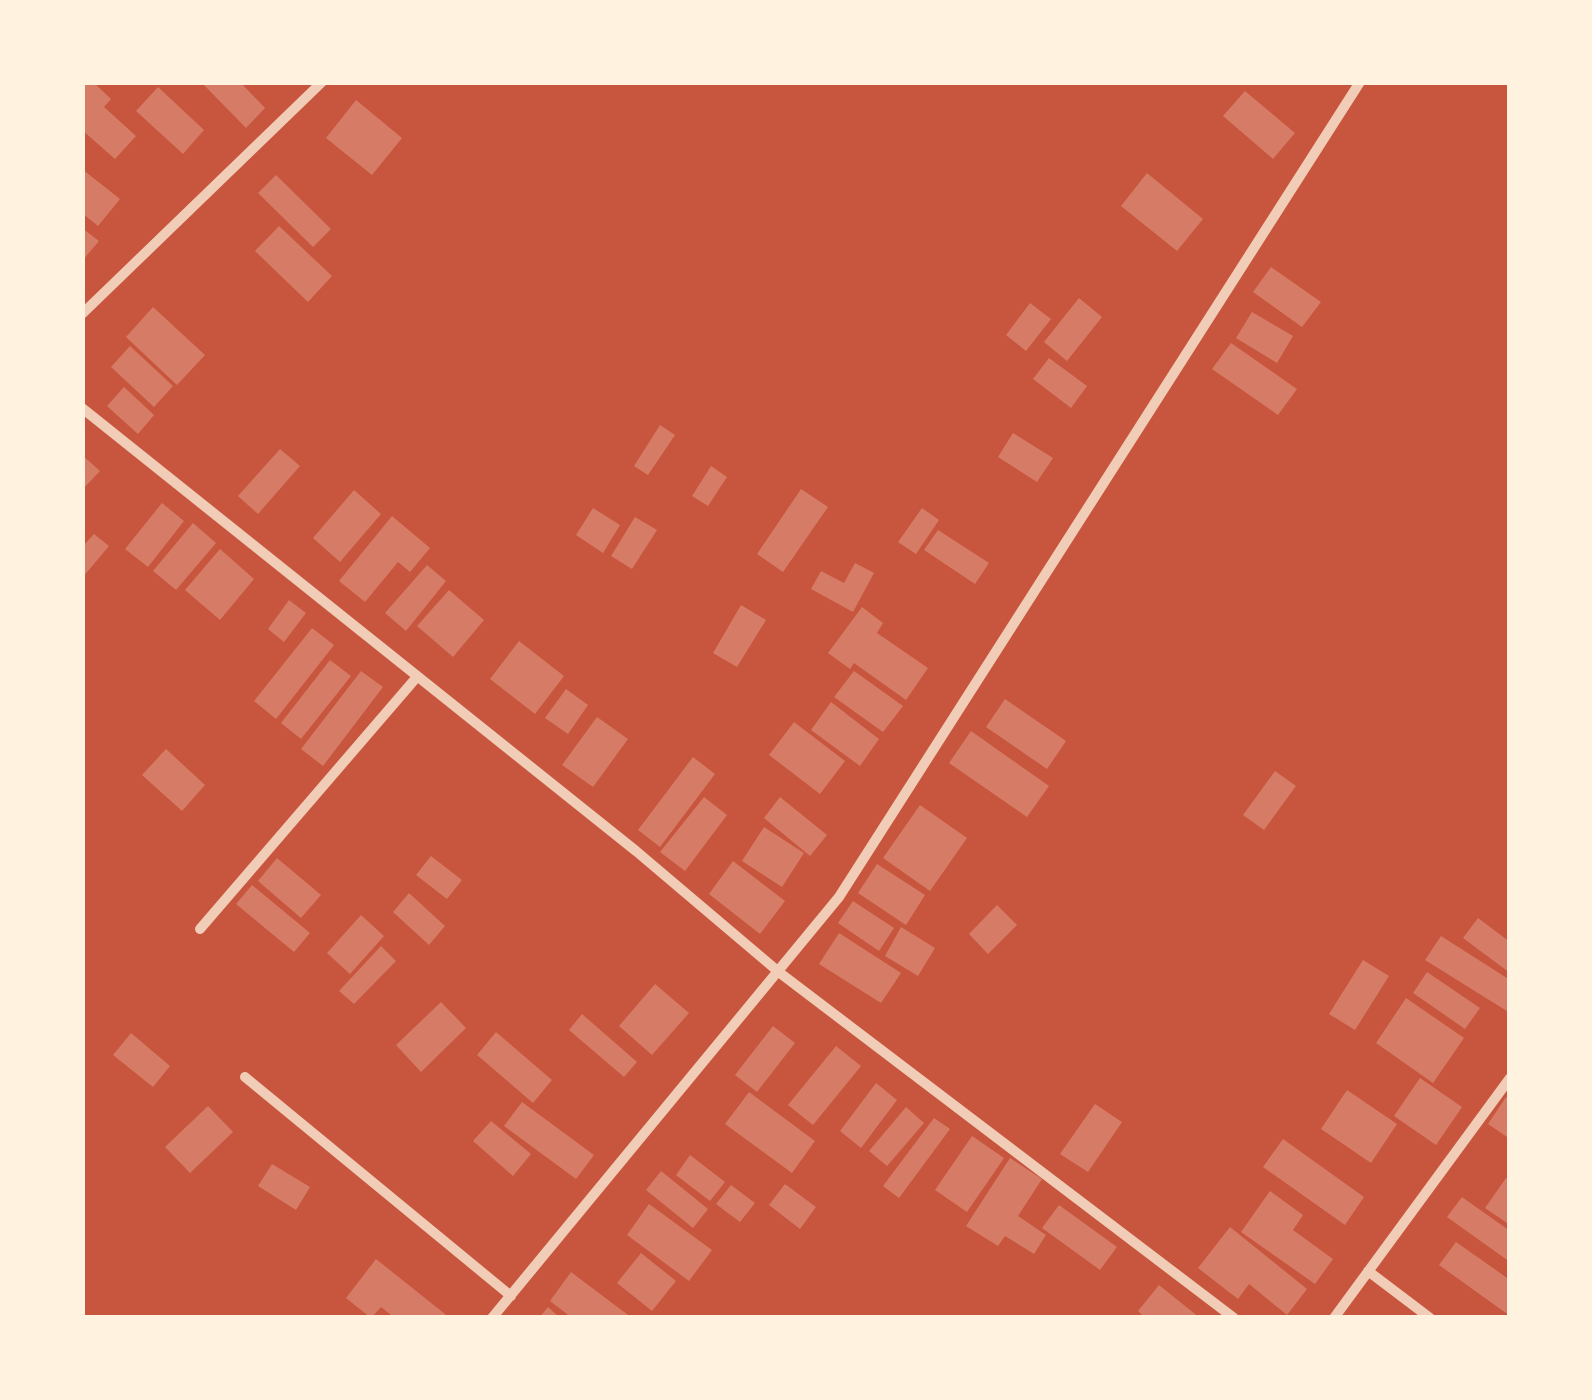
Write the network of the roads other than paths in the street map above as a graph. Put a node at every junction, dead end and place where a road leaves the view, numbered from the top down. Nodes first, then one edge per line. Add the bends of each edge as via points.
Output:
1 (322, 82) edge
2 (1360, 82) edge
3 (82, 314) edge
4 (82, 408) edge
5 (416, 678) junction
6 (200, 929) dead end
7 (780, 973) junction
8 (245, 1077) dead end
9 (1510, 1078) edge
10 (1368, 1271) junction
11 (510, 1296) junction
12 (492, 1318) edge
13 (1234, 1318) edge
14 (1334, 1318) edge
15 (1430, 1318) edge

1 - 3 street
2 - 7 street via 896,814
4 - 5 street
5 - 6 street
5 - 7 street
7 - 11 street
7 - 13 street
8 - 11 street
9 - 10 street
10 - 14 street
10 - 15 street
11 - 12 street

